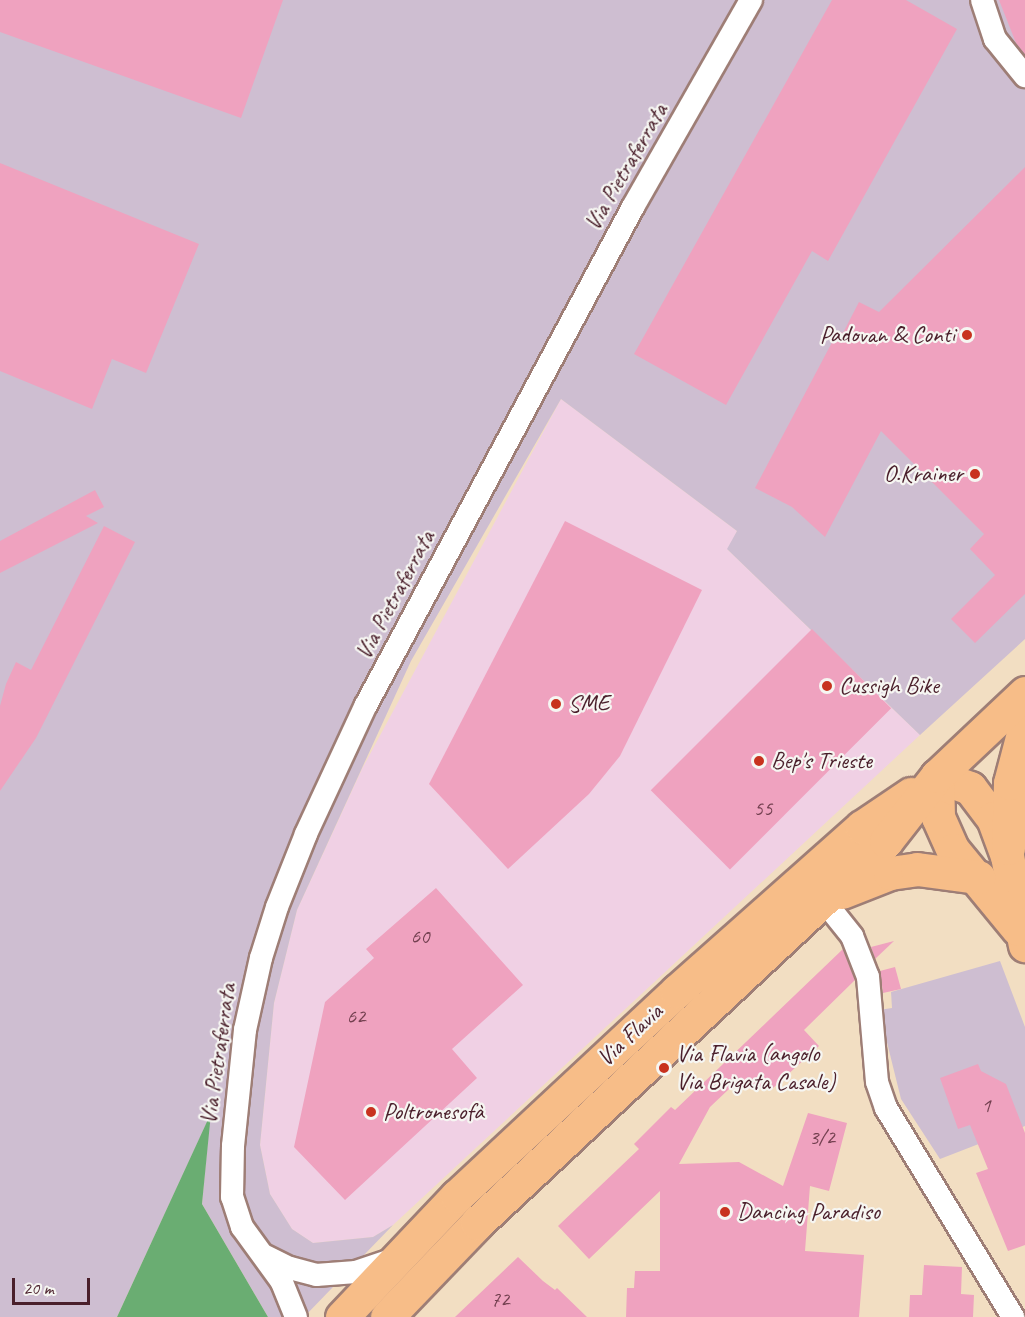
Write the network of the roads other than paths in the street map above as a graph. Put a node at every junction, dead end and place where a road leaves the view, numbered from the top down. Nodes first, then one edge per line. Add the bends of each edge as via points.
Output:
1 (751, 0) edge
2 (982, 0) edge
3 (1025, 76) edge
4 (1025, 693) edge
5 (1025, 726) edge
6 (937, 776) junction
7 (1008, 856) junction
8 (978, 877) junction
9 (824, 901) junction
10 (1023, 939) edge
11 (263, 1255) junction
12 (396, 1258) junction
13 (296, 1317) edge
14 (342, 1317) edge
15 (387, 1317) edge
16 (1013, 1317) edge

1 - 11 street, Via Pietraferrata via 633,207 366,705 281,897 261,958 245,1030 233,1146 232,1197 242,1227
2 - 3 street via 995,39
4 - 6 main road, Via Flavia
5 - 7 main road via 1010,783
6 - 7 main road via 970,788 993,818
6 - 8 main road via 938,817 953,850
6 - 9 main road, Via Flavia via 886,841
6 - 12 main road, Via Flavia via 862,828 788,892 512,1145
7 - 10 main road
8 - 9 main road via 917,869 862,882
8 - 10 main road
9 - 15 main road, Via Flavia via 484,1216
9 - 16 street via 852,936 868,977 877,1082 885,1108
11 - 12 street, Via Pietraferrata via 316,1275 356,1272
11 - 13 street, Via Pietraferrata via 282,1282
12 - 14 main road, Via Flavia

